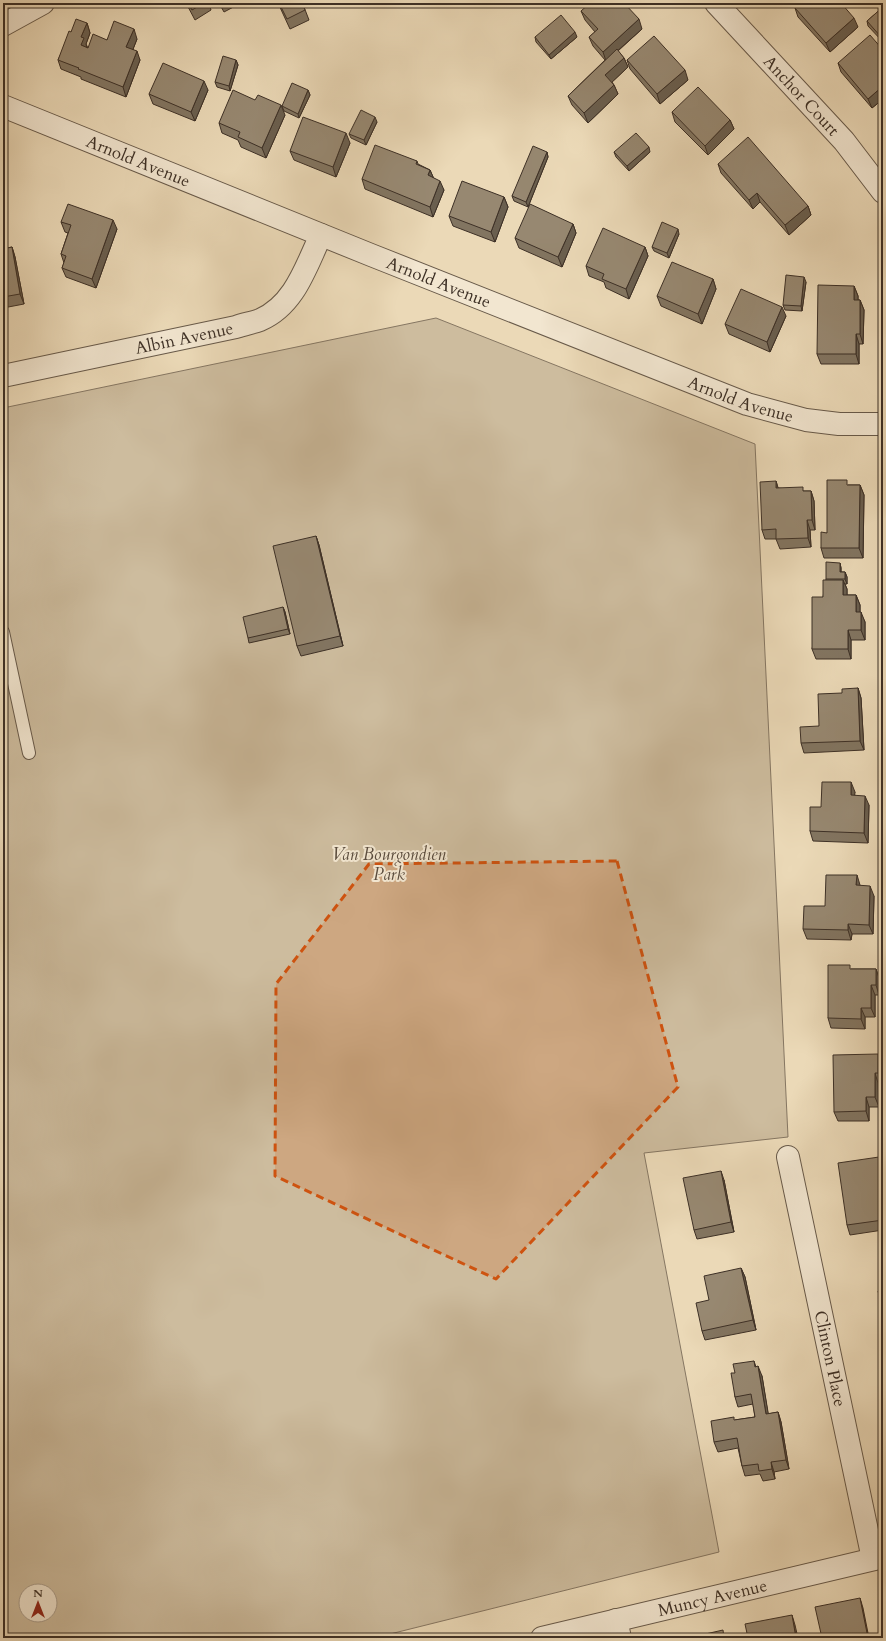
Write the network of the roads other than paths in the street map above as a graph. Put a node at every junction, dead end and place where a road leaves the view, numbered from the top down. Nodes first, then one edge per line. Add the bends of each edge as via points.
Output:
1 (44, 3) edge
2 (716, 3) edge
3 (3, 25) edge
4 (3, 106) edge
5 (883, 192) edge
6 (321, 235) junction
7 (3, 376) edge
8 (883, 424) edge
9 (3, 632) edge
10 (29, 753) dead end
11 (788, 1158) dead end
12 (878, 1558) edge
13 (618, 1629) edge
14 (542, 1638) edge

1 - 3 street
2 - 5 street, Anchor Court via 844,141
4 - 6 street, Arnold Avenue
6 - 7 street, Albin Avenue via 296,288 275,311 260,320
6 - 8 street, Arnold Avenue via 747,404 806,420 839,424
9 - 10 lane
11 - 12 street, Clinton Place
12 - 13 street, Muncy Avenue
13 - 14 street, Muncy Avenue

